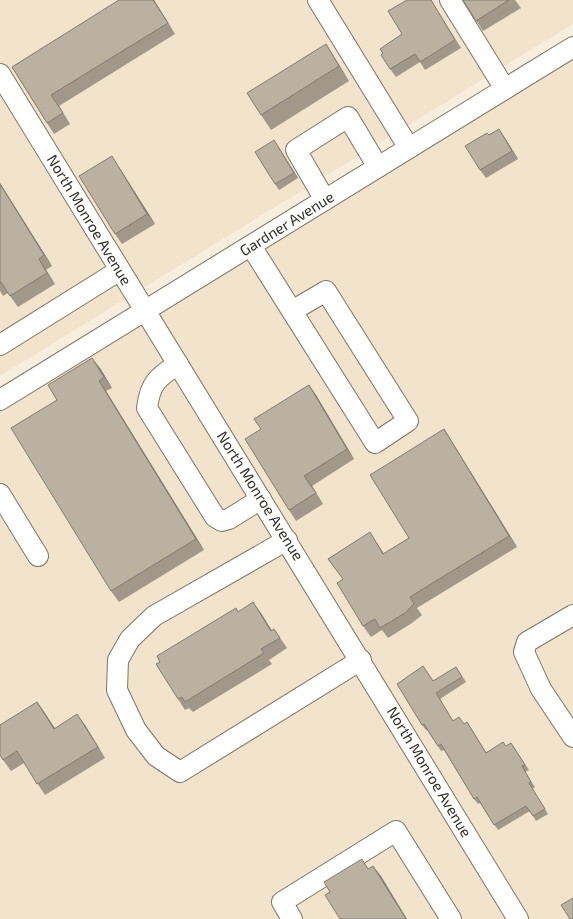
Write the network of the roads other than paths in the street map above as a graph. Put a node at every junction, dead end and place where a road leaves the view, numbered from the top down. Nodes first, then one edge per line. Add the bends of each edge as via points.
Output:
1 (318, 0) edge
2 (450, 0) edge
3 (573, 47) edge
4 (0, 74) edge
5 (505, 89) junction
6 (409, 148) junction
7 (378, 168) junction
8 (325, 200) junction
9 (251, 246) junction
10 (120, 270) junction
11 (292, 311) junction
12 (145, 312) junction
13 (0, 345) edge
14 (178, 364) junction
15 (2, 394) edge
16 (0, 494) edge
17 (261, 499) junction
18 (287, 540) junction
19 (38, 556) dead end
20 (573, 615) edge
21 (360, 660) junction
22 (573, 736) edge
23 (292, 919) edge
24 (451, 919) edge
25 (518, 919) edge

1 - 6 street
2 - 5 street
3 - 5 street, Gardner Avenue
4 - 10 street, North Monroe Avenue
5 - 6 street, Gardner Avenue
6 - 7 street, Gardner Avenue
7 - 8 street, Gardner Avenue
7 - 8 street via 348,117 296,150
8 - 9 street, Gardner Avenue
9 - 11 street
9 - 12 street, Gardner Avenue
10 - 12 street, North Monroe Avenue
10 - 13 street
11 - 11 street via 375,443 408,422 326,291
12 - 14 street, North Monroe Avenue
12 - 15 street, Gardner Avenue
14 - 17 street, North Monroe Avenue
14 - 17 street via 157,378 149,393 147,408 214,517 222,521 229,519
16 - 19 street
17 - 18 street, North Monroe Avenue
18 - 21 street, North Monroe Avenue
18 - 21 street via 154,616 130,639 118,660 117,690 136,730 156,756 180,772
20 - 22 street via 527,642 524,652 541,689
21 - 25 street, North Monroe Avenue
23 - 24 street via 282,902 396,831

